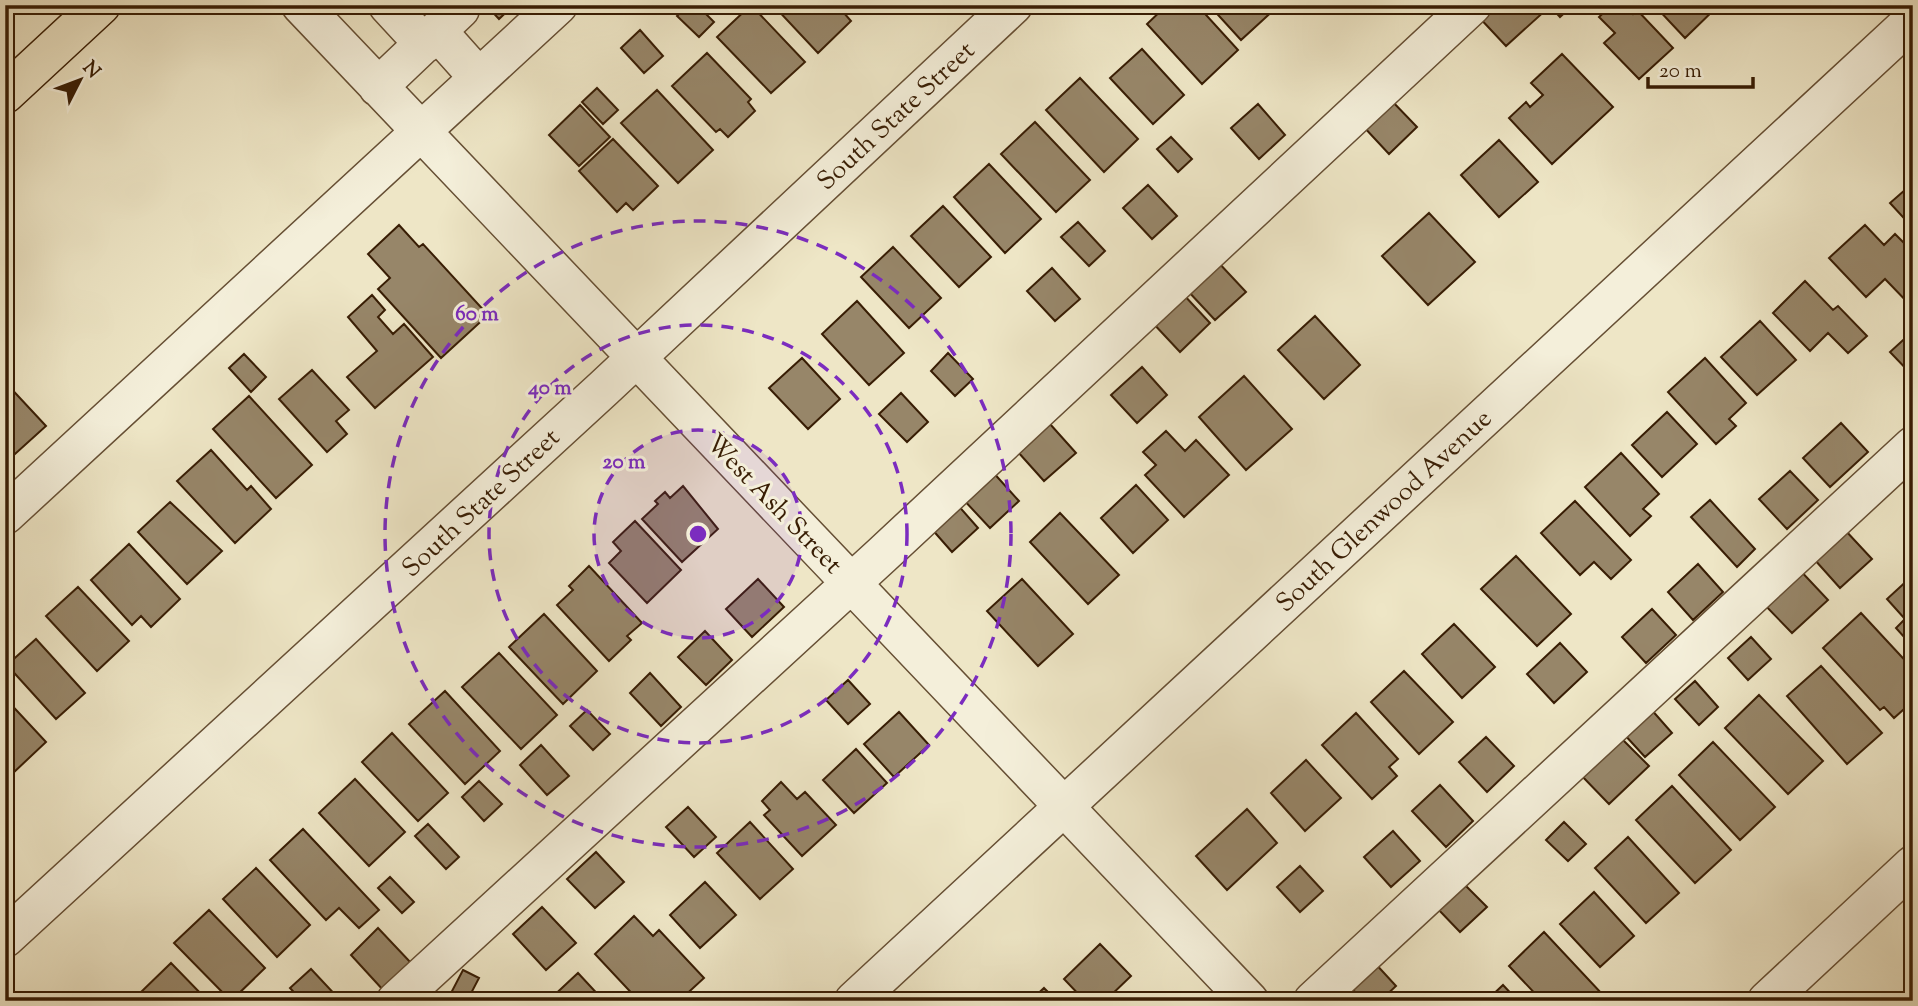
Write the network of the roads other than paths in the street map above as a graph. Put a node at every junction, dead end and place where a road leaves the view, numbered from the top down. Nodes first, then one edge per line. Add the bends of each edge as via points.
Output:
1 (101, 5) edge
2 (300, 5) edge
3 (388, 5) edge
4 (558, 5) edge
5 (1013, 5) edge
6 (1472, 5) edge
7 (1913, 20) edge
8 (440, 28) junction
9 (480, 78) junction
10 (378, 87) junction
11 (5, 94) edge
12 (420, 133) junction
13 (636, 357) junction
14 (1913, 446) edge
15 (5, 515) edge
16 (851, 583) junction
17 (1064, 807) junction
18 (1913, 865) edge
19 (5, 937) edge
20 (396, 1001) edge
21 (854, 1001) edge
22 (1249, 1001) edge
23 (1313, 1001) edge
24 (1767, 1001) edge

1 - 11 main road
2 - 10 street, West Ash Street
3 - 8 street
4 - 9 street
5 - 13 street, South State Street
6 - 16 street
7 - 17 street, South Glenwood Avenue
8 - 9 street
8 - 10 street
9 - 12 street
10 - 12 street, West Ash Street
12 - 13 street, West Ash Street
12 - 15 street
13 - 16 street, West Ash Street
13 - 19 street, South State Street
14 - 23 street
16 - 17 street, West Ash Street
16 - 20 street
17 - 21 street, South Glenwood Avenue
17 - 22 street, West Ash Street
18 - 24 street

